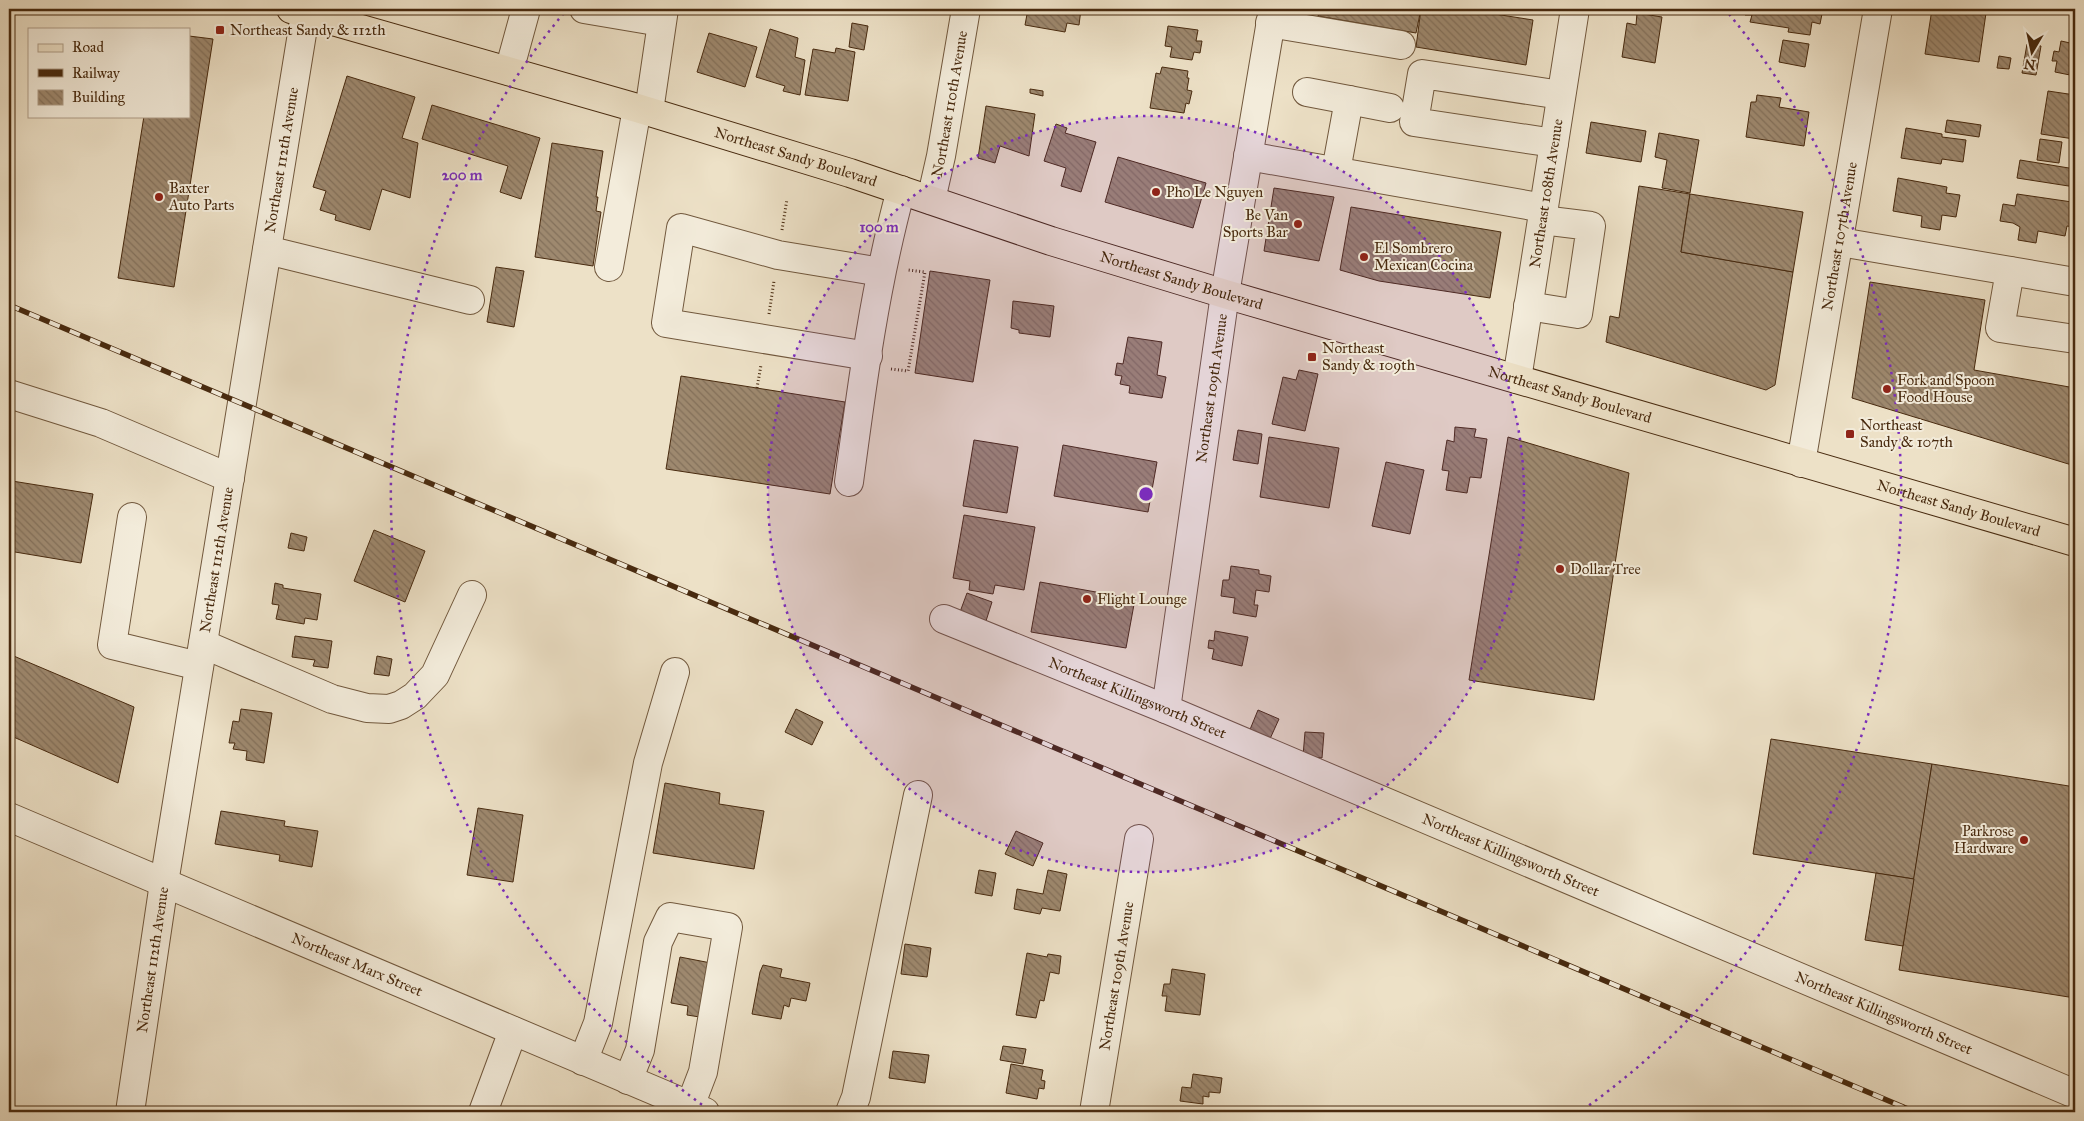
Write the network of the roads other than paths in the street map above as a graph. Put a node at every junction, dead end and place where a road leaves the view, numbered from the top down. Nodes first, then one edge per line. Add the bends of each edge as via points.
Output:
1 (526, 9) edge
2 (584, 9) edge
3 (966, 9) edge
4 (1575, 9) edge
5 (1878, 9) edge
6 (301, 10) edge
7 (662, 16) edge
8 (1271, 16) edge
9 (1401, 45) dead end
10 (509, 70) junction
11 (1307, 92) dead end
12 (1561, 94) junction
13 (1349, 100) junction
14 (1390, 108) dead end
15 (643, 110) junction
16 (1554, 143) junction
17 (1248, 156) junction
18 (1336, 171) junction
19 (901, 190) junction
20 (931, 200) junction
21 (1543, 214) junction
22 (1840, 242) junction
23 (267, 250) junction
24 (609, 268) dead end
25 (2010, 270) junction
26 (881, 272) junction
27 (2075, 282) edge
28 (1225, 294) junction
29 (470, 300) dead end
30 (1528, 306) junction
31 (2075, 339) edge
32 (868, 356) junction
33 (1517, 379) junction
34 (9, 394) edge
35 (1801, 463) junction
36 (230, 478) junction
37 (849, 482) dead end
38 (132, 517) dead end
39 (2075, 542) edge
40 (472, 595) dead end
41 (944, 619) dead end
42 (201, 655) junction
43 (675, 672) dead end
44 (1166, 710) junction
45 (918, 795) dead end
46 (9, 817) edge
47 (1139, 839) dead end
48 (164, 884) junction
49 (512, 1031) junction
50 (583, 1061) junction
51 (628, 1080) junction
52 (2075, 1094) edge
53 (698, 1109) edge
54 (130, 1112) edge
55 (483, 1112) edge
56 (850, 1112) edge
57 (1094, 1112) edge

1 - 10 street
2 - 7 street
3 - 20 street, Northeast 110th Avenue
4 - 12 street, Northeast 108th Avenue
5 - 22 street, Northeast 107th Avenue
6 - 10 main road, Northeast Sandy Boulevard
6 - 23 street, Northeast 112th Avenue
7 - 15 street
8 - 9 street
8 - 17 street, Northeast 109th Avenue
10 - 15 main road, Northeast Sandy Boulevard
11 - 13 street
12 - 16 street, Northeast 108th Avenue
12 - 16 street via 1422,74 1414,122
13 - 14 street
13 - 18 street
15 - 19 main road, Northeast Sandy Boulevard
15 - 24 street
16 - 21 street, Northeast 108th Avenue
17 - 18 street
17 - 28 street, Northeast 109th Avenue
18 - 21 street
19 - 20 main road, Northeast Sandy Boulevard
19 - 26 street
20 - 28 main road, Northeast Sandy Boulevard via 1051,241
21 - 30 street, Northeast 108th Avenue
21 - 30 street via 1591,226 1578,314
22 - 25 street
22 - 35 street, Northeast 107th Avenue
23 - 29 street
23 - 36 street, Northeast 112th Avenue
25 - 27 street
25 - 31 street via 2000,328
26 - 32 street
26 - 32 street via 778,255 681,228 666,323
28 - 33 main road, Northeast Sandy Boulevard
28 - 44 street, Northeast 109th Avenue
30 - 33 street, Northeast 108th Avenue
32 - 37 street
33 - 35 main road, Northeast Sandy Boulevard
34 - 36 street via 101,423
35 - 39 main road, Northeast Sandy Boulevard
36 - 42 street, Northeast 112th Avenue
38 - 42 street via 112,645
40 - 42 street via 435,675 415,696 389,709 367,708 332,699
41 - 44 street, Northeast Killingsworth Street
42 - 48 street, Northeast 112th Avenue
43 - 50 street via 648,763 598,1023
44 - 52 street, Northeast Killingsworth Street
45 - 56 street via 856,1097
46 - 48 street, Northeast Marx Street
47 - 57 street, Northeast 109th Avenue
48 - 49 street, Northeast Marx Street
48 - 54 street, Northeast 112th Avenue
49 - 50 street, Northeast Marx Street
49 - 55 street
50 - 51 street, Northeast Marx Street
51 - 53 street, Northeast Marx Street
51 - 53 street via 640,1050 658,942 670,917 728,927

